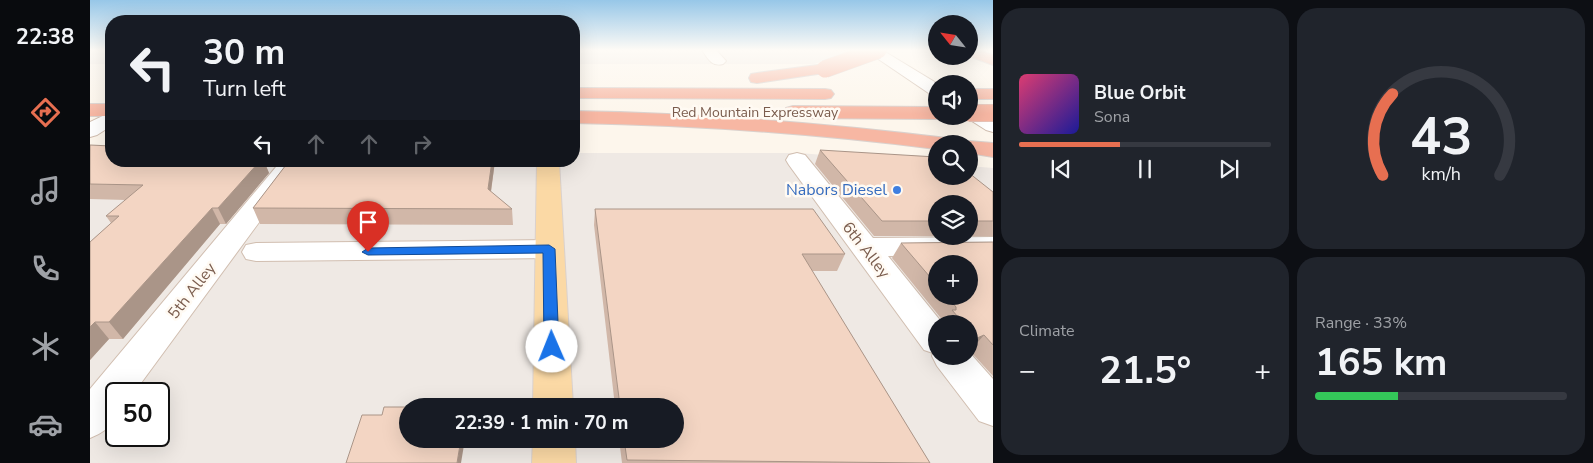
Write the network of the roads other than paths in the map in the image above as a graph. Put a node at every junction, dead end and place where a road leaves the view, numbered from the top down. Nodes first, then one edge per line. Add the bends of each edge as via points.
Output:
1 (806, 72) edge
2 (907, 72) edge
3 (928, 85) edge
4 (580, 89) edge
5 (630, 89) junction
6 (580, 93) edge
7 (844, 94) dead end
8 (908, 94) dead end
9 (928, 94) edge
10 (978, 94) edge
11 (993, 94) edge
12 (90, 110) edge
13 (105, 110) edge
14 (580, 111) edge
15 (978, 112) edge
16 (928, 113) edge
17 (993, 113) edge
18 (639, 115) junction
19 (978, 117) edge
20 (580, 118) edge
21 (105, 122) edge
22 (993, 126) edge
23 (90, 131) edge
24 (928, 141) edge
25 (978, 148) edge
26 (993, 150) edge
27 (797, 160) dead end
28 (288, 167) edge
29 (548, 167) edge
30 (993, 246) edge
31 (864, 247) junction
32 (549, 249) junction
33 (256, 252) dead end
34 (928, 330) edge
35 (957, 365) edge
36 (553, 398) edge
37 (993, 408) edge
38 (90, 419) edge
39 (554, 448) edge
40 (554, 463) edge

1 - 5 highway, bridge
2 - 3 street
4 - 5 highway
5 - 6 highway, Red Mountain Expressway
5 - 7 highway, Red Mountain Expressway
8 - 9 highway
10 - 11 highway
12 - 13 highway
14 - 18 highway, Red Mountain Expressway
15 - 17 highway, bridge
16 - 18 highway, Red Mountain Expressway
18 - 20 highway
18 - 24 highway
19 - 22 street
21 - 23 street
25 - 26 highway
27 - 31 street, 6th Alley
28 - 38 street, 5th Alley
29 - 32 main road
30 - 31 street
31 - 34 street, 6th Alley
32 - 33 street
32 - 36 main road
35 - 37 street
39 - 40 main road

